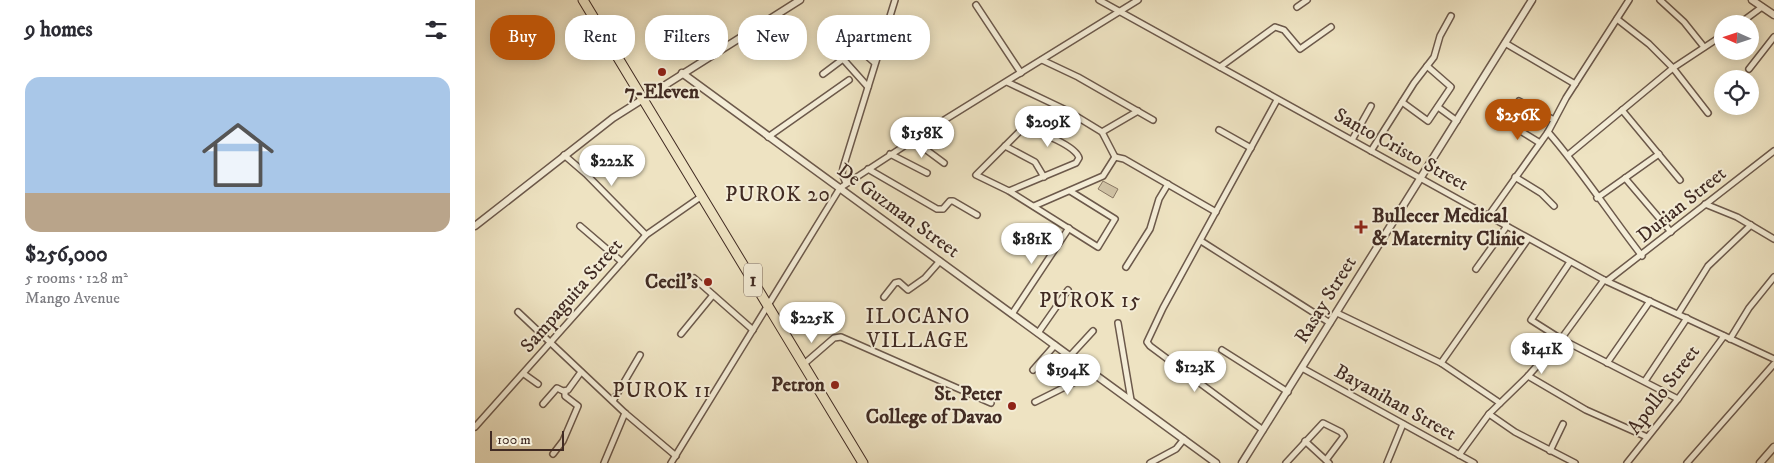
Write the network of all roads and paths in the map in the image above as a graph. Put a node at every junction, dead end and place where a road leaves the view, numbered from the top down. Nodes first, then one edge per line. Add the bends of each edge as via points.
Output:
1 (583, 0) edge
2 (800, 0) edge
3 (895, 0) edge
4 (1099, 0) edge
5 (1138, 0) edge
6 (1307, 0) edge
7 (1532, 0) edge
8 (1629, 0) edge
9 (1661, 0) edge
10 (1752, 0) edge
11 (976, 5) dead end
12 (1297, 7) dead end
13 (1762, 7) junction
14 (1120, 12) junction
15 (1751, 15) edge
16 (1451, 16) dead end
17 (1774, 16) edge
18 (1617, 19) junction
19 (1331, 27) dead end
20 (1774, 37) edge
21 (1714, 41) edge
22 (1505, 43) junction
23 (1704, 47) junction
24 (871, 60) edge
25 (1043, 60) junction
26 (875, 63) junction
27 (1427, 66) junction
28 (1220, 67) junction
29 (1673, 68) junction
30 (1749, 68) dead end
31 (682, 73) junction
32 (1021, 73) junction
33 (823, 74) dead end
34 (849, 80) dead end
35 (1007, 82) junction
36 (1575, 84) junction
37 (868, 87) junction
38 (643, 98) junction
39 (1277, 100) junction
40 (1519, 101) dead end
41 (1402, 102) junction
42 (1371, 106) dead end
43 (1438, 108) junction
44 (1622, 110) junction
45 (1138, 111) junction
46 (1708, 113) dead end
47 (1153, 120) dead end
48 (1554, 120) junction
49 (1457, 121) junction
50 (1506, 122) dead end
51 (1219, 130) dead end
52 (1102, 132) junction
53 (1548, 132) junction
54 (768, 136) junction
55 (913, 140) junction
56 (1352, 140) junction
57 (1540, 143) junction
58 (1005, 146) junction
59 (1251, 148) junction
60 (1371, 151) junction
61 (1774, 151) edge
62 (891, 154) junction
63 (1659, 154) junction
64 (564, 155) junction
65 (1568, 155) junction
66 (1115, 157) junction
67 (944, 163) dead end
68 (868, 169) junction
69 (927, 173) dead end
70 (1044, 177) junction
71 (1515, 177) junction
72 (1625, 178) junction
73 (1421, 179) junction
74 (1680, 180) dead end
75 (846, 183) junction
76 (1168, 184) junction
77 (839, 188) junction
78 (1071, 190) junction
79 (1009, 191) junction
80 (702, 196) junction
81 (1597, 198) junction
82 (1705, 204) junction
83 (1034, 206) junction
84 (1554, 206) dead end
85 (1216, 212) junction
86 (977, 215) dead end
87 (1489, 215) junction
88 (1751, 225) junction
89 (475, 226) edge
90 (580, 226) dead end
91 (1507, 226) junction
92 (1069, 228) junction
93 (1671, 232) junction
94 (646, 235) junction
95 (1529, 239) junction
96 (1774, 239) edge
97 (1201, 241) junction
98 (1642, 256) junction
99 (940, 261) junction
100 (622, 262) junction
101 (1570, 262) junction
102 (1126, 267) dead end
103 (1476, 269) dead end
104 (1774, 277) edge
105 (694, 278) dead end
106 (1606, 280) junction
107 (1068, 290) dead end
108 (713, 295) junction
109 (884, 297) dead end
110 (1650, 301) junction
111 (768, 305) junction
112 (518, 312) dead end
113 (1337, 313) junction
114 (1012, 314) junction
115 (1678, 314) junction
116 (1687, 318) junction
117 (1119, 323) dead end
118 (1331, 323) junction
119 (753, 330) junction
120 (1093, 331) dead end
121 (1038, 332) junction
122 (681, 334) dead end
123 (1724, 336) junction
124 (1561, 339) junction
125 (1730, 339) junction
126 (550, 344) junction
127 (1055, 345) junction
128 (1222, 350) dead end
129 (640, 355) dead end
130 (1070, 356) junction
131 (1774, 359) edge
132 (1441, 363) junction
133 (1607, 363) junction
134 (804, 364) junction
135 (1774, 364) edge
136 (1302, 368) junction
137 (1033, 370) dead end
138 (581, 372) junction
139 (1093, 373) junction
140 (523, 374) junction
141 (1529, 376) junction
142 (1645, 381) junction
143 (539, 384) dead end
144 (565, 392) junction
145 (1288, 392) junction
146 (1678, 399) junction
147 (1131, 400) junction
148 (613, 401) junction
149 (1035, 402) dead end
150 (991, 403) dead end
151 (1500, 403) junction
152 (543, 404) dead end
153 (625, 413) junction
154 (1489, 414) junction
155 (1403, 424) junction
156 (1563, 424) dead end
157 (475, 427) edge
158 (1263, 430) junction
159 (1647, 437) junction
160 (1184, 439) junction
161 (1305, 441) junction
162 (1774, 447) edge
163 (1550, 451) junction
164 (553, 454) dead end
165 (1459, 455) junction
166 (676, 456) junction
167 (1327, 462) edge
168 (604, 463) edge
169 (671, 463) edge
170 (863, 463) edge
171 (1150, 463) edge
172 (1216, 463) edge
173 (1242, 463) edge
174 (1286, 463) edge
175 (1387, 463) edge
176 (1474, 463) edge
177 (1575, 463) edge
178 (1627, 463) edge
179 (1687, 463) edge
180 (1760, 463) edge

1 - 38 highway, 1
2 - 31 street
3 - 26 street
4 - 14 street, Santo Cristo Street
5 - 14 street
6 - 12 street
7 - 22 street, Rasay Street
8 - 18 street
9 - 23 street
10 - 13 street
11 - 32 street
13 - 15 street
13 - 17 street
14 - 25 street
14 - 28 street, Santo Cristo Street
16 - 27 street
18 - 29 street
18 - 36 street
19 - 28 street via 1300,49 1284,30 1275,27
20 - 30 street
21 - 23 street
22 - 36 street
22 - 49 street, Rasay Street
23 - 29 street
24 - 26 street
25 - 32 street
25 - 45 street
26 - 37 street
27 - 41 street
27 - 43 street via 1451,87
28 - 39 street, Santo Cristo Street
29 - 44 street
29 - 46 street
31 - 38 street
31 - 54 street, De Guzman Street
32 - 35 street
33 - 37 street via 843,59
34 - 54 street
35 - 52 street via 1048,100
35 - 55 street
36 - 48 street
37 - 75 street via 843,168
38 - 64 street
38 - 80 highway, 1
39 - 56 street, Santo Cristo Street
39 - 59 street
40 - 48 street
41 - 43 street via 1427,122
41 - 60 street
42 - 56 street
43 - 49 street
44 - 63 street
44 - 65 street
45 - 47 street
45 - 52 street
48 - 53 street
49 - 73 street, Rasay Street
50 - 57 street
51 - 59 street
52 - 66 street
53 - 57 street
53 - 65 street
54 - 77 street, De Guzman Street
55 - 62 street
55 - 67 street
56 - 60 street, Santo Cristo Street
57 - 71 street
58 - 70 street via 1035,162
58 - 70 street via 1025,128 1068,146 1078,155 1076,163
58 - 79 street via 976,174
59 - 85 street
60 - 73 street, Santo Cristo Street
61 - 82 street, Durian Street
62 - 68 street
62 - 69 street
63 - 72 street
63 - 74 street
64 - 89 street
64 - 94 street
65 - 81 street
66 - 76 street via 1125,159
66 - 78 street via 1106,174
68 - 75 street
68 - 86 street via 937,209 943,209 953,201
70 - 79 street
71 - 84 street via 1541,192
71 - 87 street
72 - 81 street
72 - 93 street
73 - 87 street, Santo Cristo Street
73 - 113 street, Rasay Street
75 - 77 street
76 - 85 street
76 - 102 street via 1159,199 1150,229
77 - 99 street, De Guzman Street
77 - 111 street
78 - 83 street
78 - 92 street via 1115,219 1098,247
79 - 83 street
80 - 94 street, Sampaguita Street
80 - 111 highway, 1
81 - 98 street
82 - 88 street
82 - 93 street, Durian Street
83 - 92 street
85 - 97 street
87 - 91 street, Santo Cristo Street
88 - 96 street
88 - 115 street via 1708,266
90 - 100 street
91 - 95 street, Santo Cristo Street
91 - 103 street
92 - 114 street
93 - 98 street, Durian Street
94 - 100 street, Sampaguita Street
95 - 101 street, Santo Cristo Street
95 - 132 street
97 - 118 street
97 - 158 street via 1147,342
98 - 106 street, Durian Street
99 - 109 street via 925,278 908,290 899,282
99 - 114 street, De Guzman Street
100 - 126 street, Sampaguita Street
101 - 106 street, Santo Cristo Street
101 - 124 street via 1531,320
104 - 125 street
105 - 108 street
106 - 110 street, Santo Cristo Street
106 - 124 street, Durian Street
107 - 121 street
108 - 119 street
108 - 122 street
110 - 115 street, Santo Cristo Street
110 - 133 street
111 - 119 street
111 - 134 highway, 1
112 - 126 street
113 - 118 street, Rasay Street
113 - 132 street
114 - 121 street, De Guzman Street
115 - 116 street, Santo Cristo Street
116 - 123 street, Santo Cristo Street
116 - 142 street
117 - 147 street
118 - 136 street, Rasay Street
119 - 166 street
120 - 130 street
121 - 127 street, De Guzman Street
123 - 125 street, Santo Cristo Street
123 - 146 street, Apollo Street
124 - 133 street
124 - 141 street, Durian Street
125 - 131 street, Santo Cristo Street
126 - 138 street
126 - 140 street, Sampaguita Street
127 - 130 street, De Guzman Street
127 - 137 street
128 - 145 street
129 - 148 street
130 - 139 street, De Guzman Street
132 - 151 street
133 - 142 street
134 - 150 street via 834,338 841,337
134 - 170 highway, 1
135 - 179 street
136 - 145 street, Rasay Street
136 - 155 street, Bayanihan Street
138 - 144 street
138 - 148 street
139 - 147 street, De Guzman Street
139 - 149 street
140 - 143 street
140 - 157 street, Sampaguita Street
141 - 151 street, Durian Street
141 - 159 street via 1586,410
142 - 146 street
144 - 152 street via 557,388
144 - 164 street via 565,396 578,406 563,441
145 - 158 street, Rasay Street
146 - 159 street, Apollo Street
147 - 160 street, De Guzman Street
148 - 153 street
151 - 154 street, Durian Street
153 - 166 street
153 - 168 street
154 - 163 street
154 - 165 street, Durian Street
155 - 165 street, Bayanihan Street
155 - 175 street
156 - 163 street
158 - 173 street, Rasay Street
159 - 178 street, Apollo Street
160 - 171 street via 1176,449
160 - 172 street, De Guzman Street
161 - 167 street
161 - 167 street via 1323,423 1343,433 1343,439
161 - 174 street
162 - 180 street
163 - 177 street
165 - 176 street, Bayanihan Street
166 - 169 street

